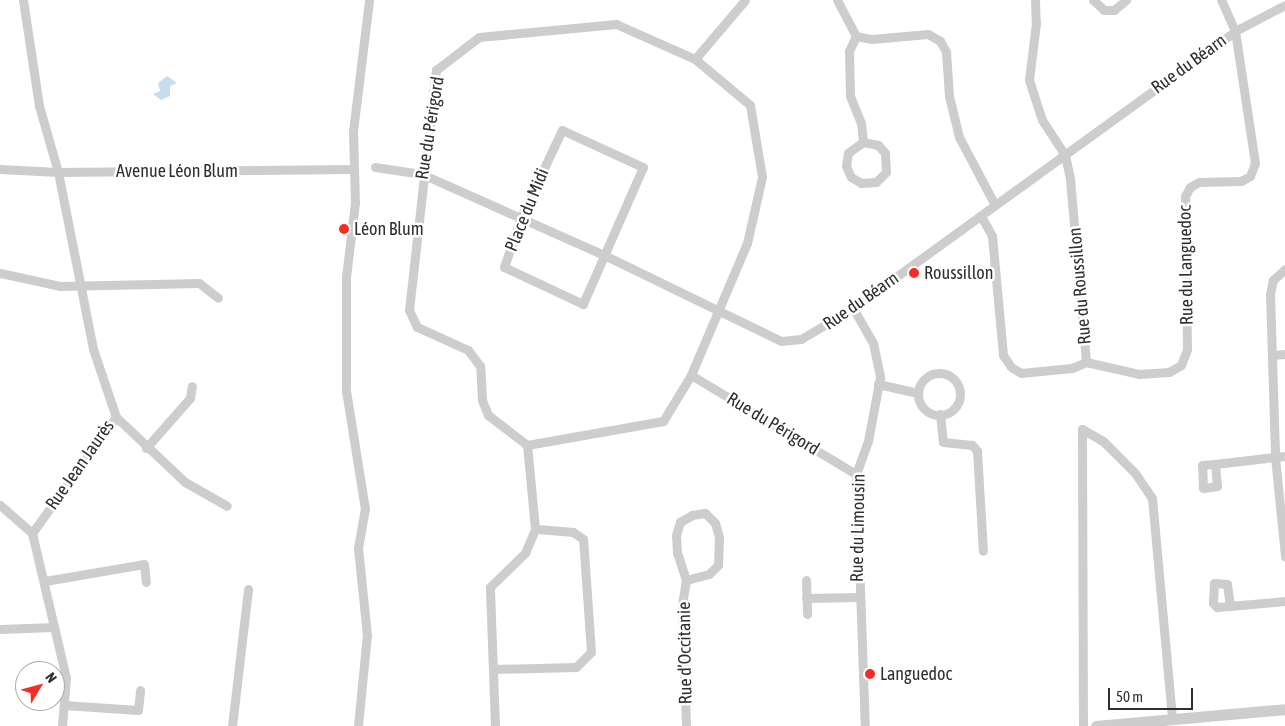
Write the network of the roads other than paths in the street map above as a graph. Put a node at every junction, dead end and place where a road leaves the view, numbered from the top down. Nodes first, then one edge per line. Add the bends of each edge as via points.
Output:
1 (23, 0) edge
2 (369, 0) edge
3 (745, 0) edge
4 (837, 0) edge
5 (1035, 0) edge
6 (1093, 0) edge
7 (1126, 0) edge
8 (1222, 0) edge
9 (1285, 5) edge
10 (1235, 31) junction
11 (856, 36) junction
12 (695, 59) junction
13 (864, 142) junction
14 (1065, 155) junction
15 (376, 167) dead end
16 (0, 169) edge
17 (354, 169) junction
18 (58, 172) junction
19 (422, 174) junction
20 (996, 205) junction
21 (981, 216) junction
22 (521, 217) junction
23 (602, 254) junction
24 (1285, 270) edge
25 (0, 273) edge
26 (81, 284) junction
27 (218, 298) dead end
28 (853, 308) junction
29 (716, 312) junction
30 (1285, 354) edge
31 (1273, 355) junction
32 (1086, 362) junction
33 (690, 375) junction
34 (878, 384) junction
35 (192, 386) dead end
36 (918, 393) junction
37 (940, 414) junction
38 (116, 417) junction
39 (527, 445) junction
40 (146, 448) junction
41 (1285, 456) edge
42 (1275, 457) junction
43 (1215, 464) dead end
44 (856, 474) junction
45 (0, 505) edge
46 (228, 506) dead end
47 (535, 529) junction
48 (32, 533) junction
49 (983, 552) dead end
50 (1285, 556) edge
51 (686, 580) junction
52 (806, 580) dead end
53 (45, 581) junction
54 (146, 582) dead end
55 (248, 589) dead end
56 (858, 597) junction
57 (806, 598) junction
58 (1285, 601) edge
59 (1230, 606) dead end
60 (806, 614) dead end
61 (54, 626) junction
62 (0, 629) edge
63 (62, 661) edge
64 (494, 668) junction
65 (65, 674) edge
66 (140, 690) dead end
67 (65, 692) edge
68 (65, 705) edge
69 (1285, 709) edge
70 (63, 711) edge
71 (1172, 719) junction
72 (62, 726) edge
73 (232, 726) edge
74 (358, 726) edge
75 (495, 726) edge
76 (686, 726) edge
77 (865, 726) edge
78 (1083, 726) edge
79 (1096, 726) edge

1 - 18 street, Rue Jean Jaurès via 39,106
2 - 17 street via 353,132
3 - 12 street
4 - 11 street
5 - 14 street via 1036,22 1029,80 1042,120
6 - 7 street via 1104,10 1114,10
8 - 10 street, Rue du Languedoc
9 - 10 street, Rue du Béarn
10 - 14 street, Rue du Béarn
10 - 32 street, Rue du Languedoc via 1255,163 1250,176 1241,181 1199,182 1190,187 1185,196 1187,349 1181,365 1169,372 1139,374
11 - 13 street via 849,51 850,96 861,123
11 - 20 street via 872,39 928,34 940,41 946,52 949,96 959,137
12 - 19 street, Rue du Périgord via 616,24 479,37 436,70
12 - 29 street, Rue du Périgord via 750,105 762,177 747,243
13 - 13 street via 848,153 846,166 851,177 861,183 876,182 886,172 885,153 878,145
14 - 20 street, Rue du Béarn
14 - 32 street, Rue du Roussillon via 1070,179
15 - 19 street, Rue du Béarn
16 - 18 street, Avenue Léon Blum
17 - 18 street, Avenue Léon Blum
17 - 74 street via 355,203 346,277 346,391 365,509 358,548 367,635
18 - 26 street, Rue Jean Jaurès
19 - 22 street, Rue du Béarn
19 - 39 street, Rue du Périgord via 408,310 417,326 468,350 480,366 482,400 488,415
20 - 21 street, Rue du Béarn
21 - 28 street, Rue du Béarn
21 - 32 street, Rue du Roussillon via 992,236 1003,355 1011,367 1021,373 1072,368
22 - 23 street, Rue du Béarn
22 - 23 street, Place du Midi via 504,267 583,304
22 - 23 street, Place du Midi via 562,130 643,167
23 - 29 street, Rue du Béarn
24 - 31 street via 1273,280 1270,294
25 - 26 street via 60,286
26 - 27 street via 198,283
26 - 38 street, Rue Jean Jaurès via 93,350
28 - 29 street, Rue du Béarn via 801,338 781,341
28 - 34 street, Rue du Limousin via 873,343
29 - 33 street, Rue du Périgord
30 - 31 street
31 - 42 street
33 - 39 street, Rue du Périgord via 663,421
33 - 44 street, Rue du Périgord
34 - 36 street
34 - 44 street, Rue du Limousin via 868,441
35 - 40 street via 190,398
36 - 37 street via 926,410
36 - 37 street via 929,375 941,373 952,377 959,387 959,398 954,409
37 - 49 street via 944,442 972,445 977,451
38 - 40 street
38 - 48 street, Rue Jean Jaurès
39 - 47 street
40 - 46 street via 185,482
41 - 42 street
42 - 43 street
42 - 50 street
44 - 56 street, Rue du Limousin
45 - 48 street
47 - 64 street via 525,553 490,587
47 - 64 street via 573,532 583,539 591,652 576,667
48 - 53 street
51 - 51 street, Rue d’Occitanie via 709,574 718,565 719,537 715,523 704,514 692,515 680,522 676,535 677,553
51 - 76 street, Rue d’Occitanie via 682,605
52 - 57 street
53 - 54 street via 144,564
53 - 61 street
55 - 73 street
56 - 57 street
56 - 77 street, Rue du Limousin
57 - 60 street
58 - 59 street
61 - 62 street
61 - 63 street
64 - 75 street
65 - 67 street
66 - 68 street via 138,710
69 - 71 street
70 - 72 street
71 - 78 street via 1152,498 1135,473 1103,441 1082,429
71 - 79 street

